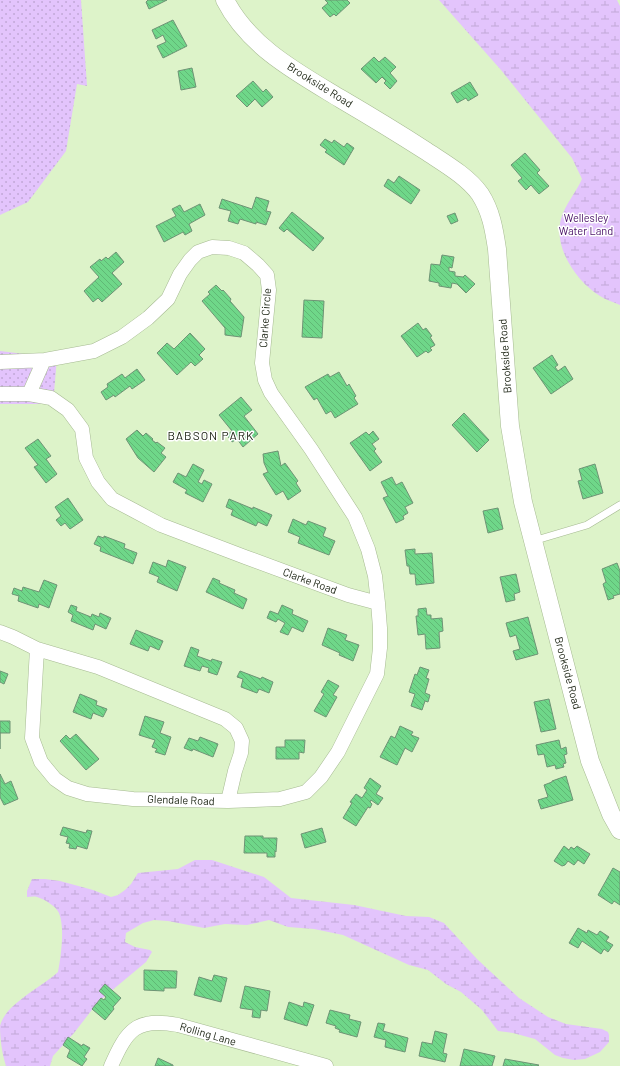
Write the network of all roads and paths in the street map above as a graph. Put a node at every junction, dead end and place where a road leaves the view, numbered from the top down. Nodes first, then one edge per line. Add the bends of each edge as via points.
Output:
1 (226, 0) edge
2 (44, 360) junction
3 (0, 362) edge
4 (0, 394) edge
5 (29, 394) junction
6 (620, 505) edge
7 (533, 541) junction
8 (378, 603) junction
9 (0, 632) edge
10 (37, 649) junction
11 (228, 801) junction
12 (620, 830) edge
13 (111, 1066) edge
14 (326, 1066) edge

1 - 7 street, Brookside Road via 241,25 271,53 453,169 479,193 489,210 497,249 510,426 523,502
2 - 3 street, Clarke Circle
2 - 5 street
2 - 8 street, Clarke Circle via 94,352 122,337 168,299 180,274 198,252 212,247 229,248 244,253 267,276 269,290 262,363 265,380 355,517 368,549
4 - 5 street, Clarke Road
5 - 8 street, Clarke Road via 50,398 68,410 82,429 86,458 98,482 112,499 161,525 245,558 348,595
6 - 7 lane via 587,525
7 - 12 street, Brookside Road via 590,761
8 - 11 street via 380,648 377,674 338,752 321,777 306,792 280,799
9 - 10 street, Glendale Road
10 - 11 street, Glendale Road via 98,667 225,718 236,728 242,741
10 - 11 street, Glendale Road via 32,738 41,762 55,779 68,788 87,794 133,799
13 - 14 street, Rolling Lane via 122,1042 135,1028 147,1023 161,1022

